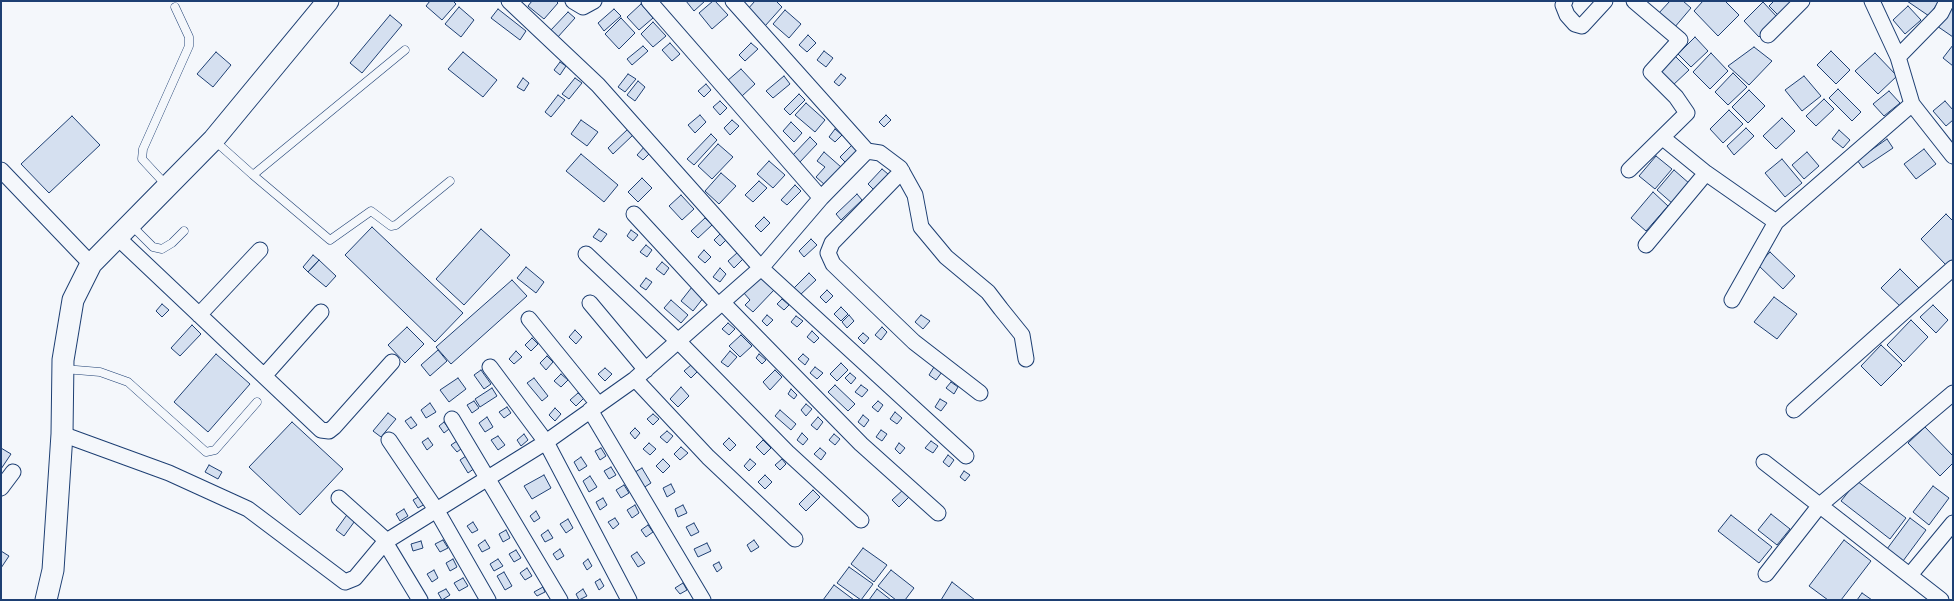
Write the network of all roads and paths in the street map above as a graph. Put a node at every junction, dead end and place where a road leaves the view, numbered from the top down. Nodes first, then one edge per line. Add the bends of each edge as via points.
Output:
1 (328, 1) edge
2 (508, 1) edge
3 (573, 1) edge
4 (594, 1) edge
5 (650, 1) edge
6 (733, 1) edge
7 (1565, 1) edge
8 (1605, 1) edge
9 (1634, 1) edge
10 (1802, 1) edge
11 (1872, 1) edge
12 (1947, 1) edge
13 (175, 7) dead end
14 (1768, 35) dead end
15 (405, 50) dead end
16 (1898, 57) junction
17 (1912, 104) junction
18 (1663, 138) junction
19 (214, 139) junction
20 (867, 151) junction
21 (1953, 156) edge
22 (1, 170) edge
23 (1628, 170) dead end
24 (902, 171) junction
25 (1706, 173) junction
26 (253, 175) junction
27 (450, 181) dead end
28 (169, 187) junction
29 (821, 198) junction
30 (634, 214) dead end
31 (1776, 222) junction
32 (184, 231) dead end
33 (124, 232) junction
34 (1646, 245) dead end
35 (260, 250) dead end
36 (586, 254) dead end
37 (91, 264) junction
38 (761, 268) junction
39 (1953, 268) edge
40 (1732, 300) dead end
41 (590, 303) dead end
42 (720, 303) junction
43 (321, 312) dead end
44 (199, 315) junction
45 (530, 319) dead end
46 (678, 341) junction
47 (1026, 359) dead end
48 (392, 362) dead end
49 (490, 367) dead end
50 (64, 369) junction
51 (641, 374) junction
52 (264, 376) junction
53 (980, 393) dead end
54 (1953, 393) edge
55 (256, 402) dead end
56 (594, 407) junction
57 (1794, 410) dead end
58 (452, 420) dead end
59 (62, 434) junction
60 (388, 440) dead end
61 (546, 442) junction
62 (966, 456) dead end
63 (1764, 462) dead end
64 (12, 472) dead end
65 (488, 480) junction
66 (1, 488) edge
67 (339, 498) dead end
68 (1820, 505) junction
69 (437, 511) junction
70 (938, 512) dead end
71 (861, 520) dead end
72 (1953, 523) edge
73 (795, 539) dead end
74 (386, 542) junction
75 (1766, 574) dead end
76 (1910, 575) junction
77 (46, 600) edge
78 (420, 600) edge
79 (488, 600) edge
80 (560, 600) edge
81 (629, 600) edge
82 (703, 600) edge
83 (1942, 600) edge

1 - 19 street
2 - 38 street via 598,85
3 - 4 street via 583,7
5 - 29 street
6 - 20 street
7 - 8 street via 1563,6 1567,15 1575,24 1582,26
9 - 18 street via 1680,40 1651,72 1687,113
10 - 14 street
11 - 16 street
12 - 16 street via 1941,13
13 - 28 lane via 190,37 189,46 143,149 142,159
15 - 26 lane
16 - 17 street
17 - 21 street
17 - 31 street
18 - 23 street
18 - 25 street
19 - 26 lane
19 - 28 street
20 - 24 street via 880,153
20 - 29 street
22 - 37 street
24 - 47 street via 915,195 921,226 939,250 988,292 1022,335
24 - 53 street via 832,243 828,253 833,264 914,342
25 - 31 street
25 - 34 street
26 - 27 lane via 330,240 371,211 391,226 396,225
28 - 33 street
29 - 38 street
30 - 42 street
31 - 40 street
32 - 33 lane via 162,249
33 - 37 street
33 - 44 street
35 - 44 street
36 - 46 street
37 - 50 street via 73,300
38 - 42 street
38 - 62 street
39 - 57 street
41 - 51 street
42 - 46 street
42 - 70 street via 861,444
43 - 52 street
44 - 52 street
45 - 56 street
46 - 51 street
46 - 71 street via 787,452
48 - 52 street via 329,431 321,430
49 - 61 street
50 - 55 lane via 100,372 128,382 206,452 215,450
50 - 59 street
51 - 56 street
51 - 73 street via 708,457
54 - 68 street
56 - 61 street
56 - 82 street
58 - 65 street
59 - 74 street via 169,473 248,509 345,582 355,578
59 - 77 street via 53,570
60 - 69 street
61 - 65 street
61 - 81 street
63 - 68 street
64 - 66 street
65 - 69 street
65 - 80 street
67 - 74 street
68 - 75 street
68 - 76 street
69 - 74 street
69 - 79 street
72 - 76 street
74 - 78 street
76 - 83 street

